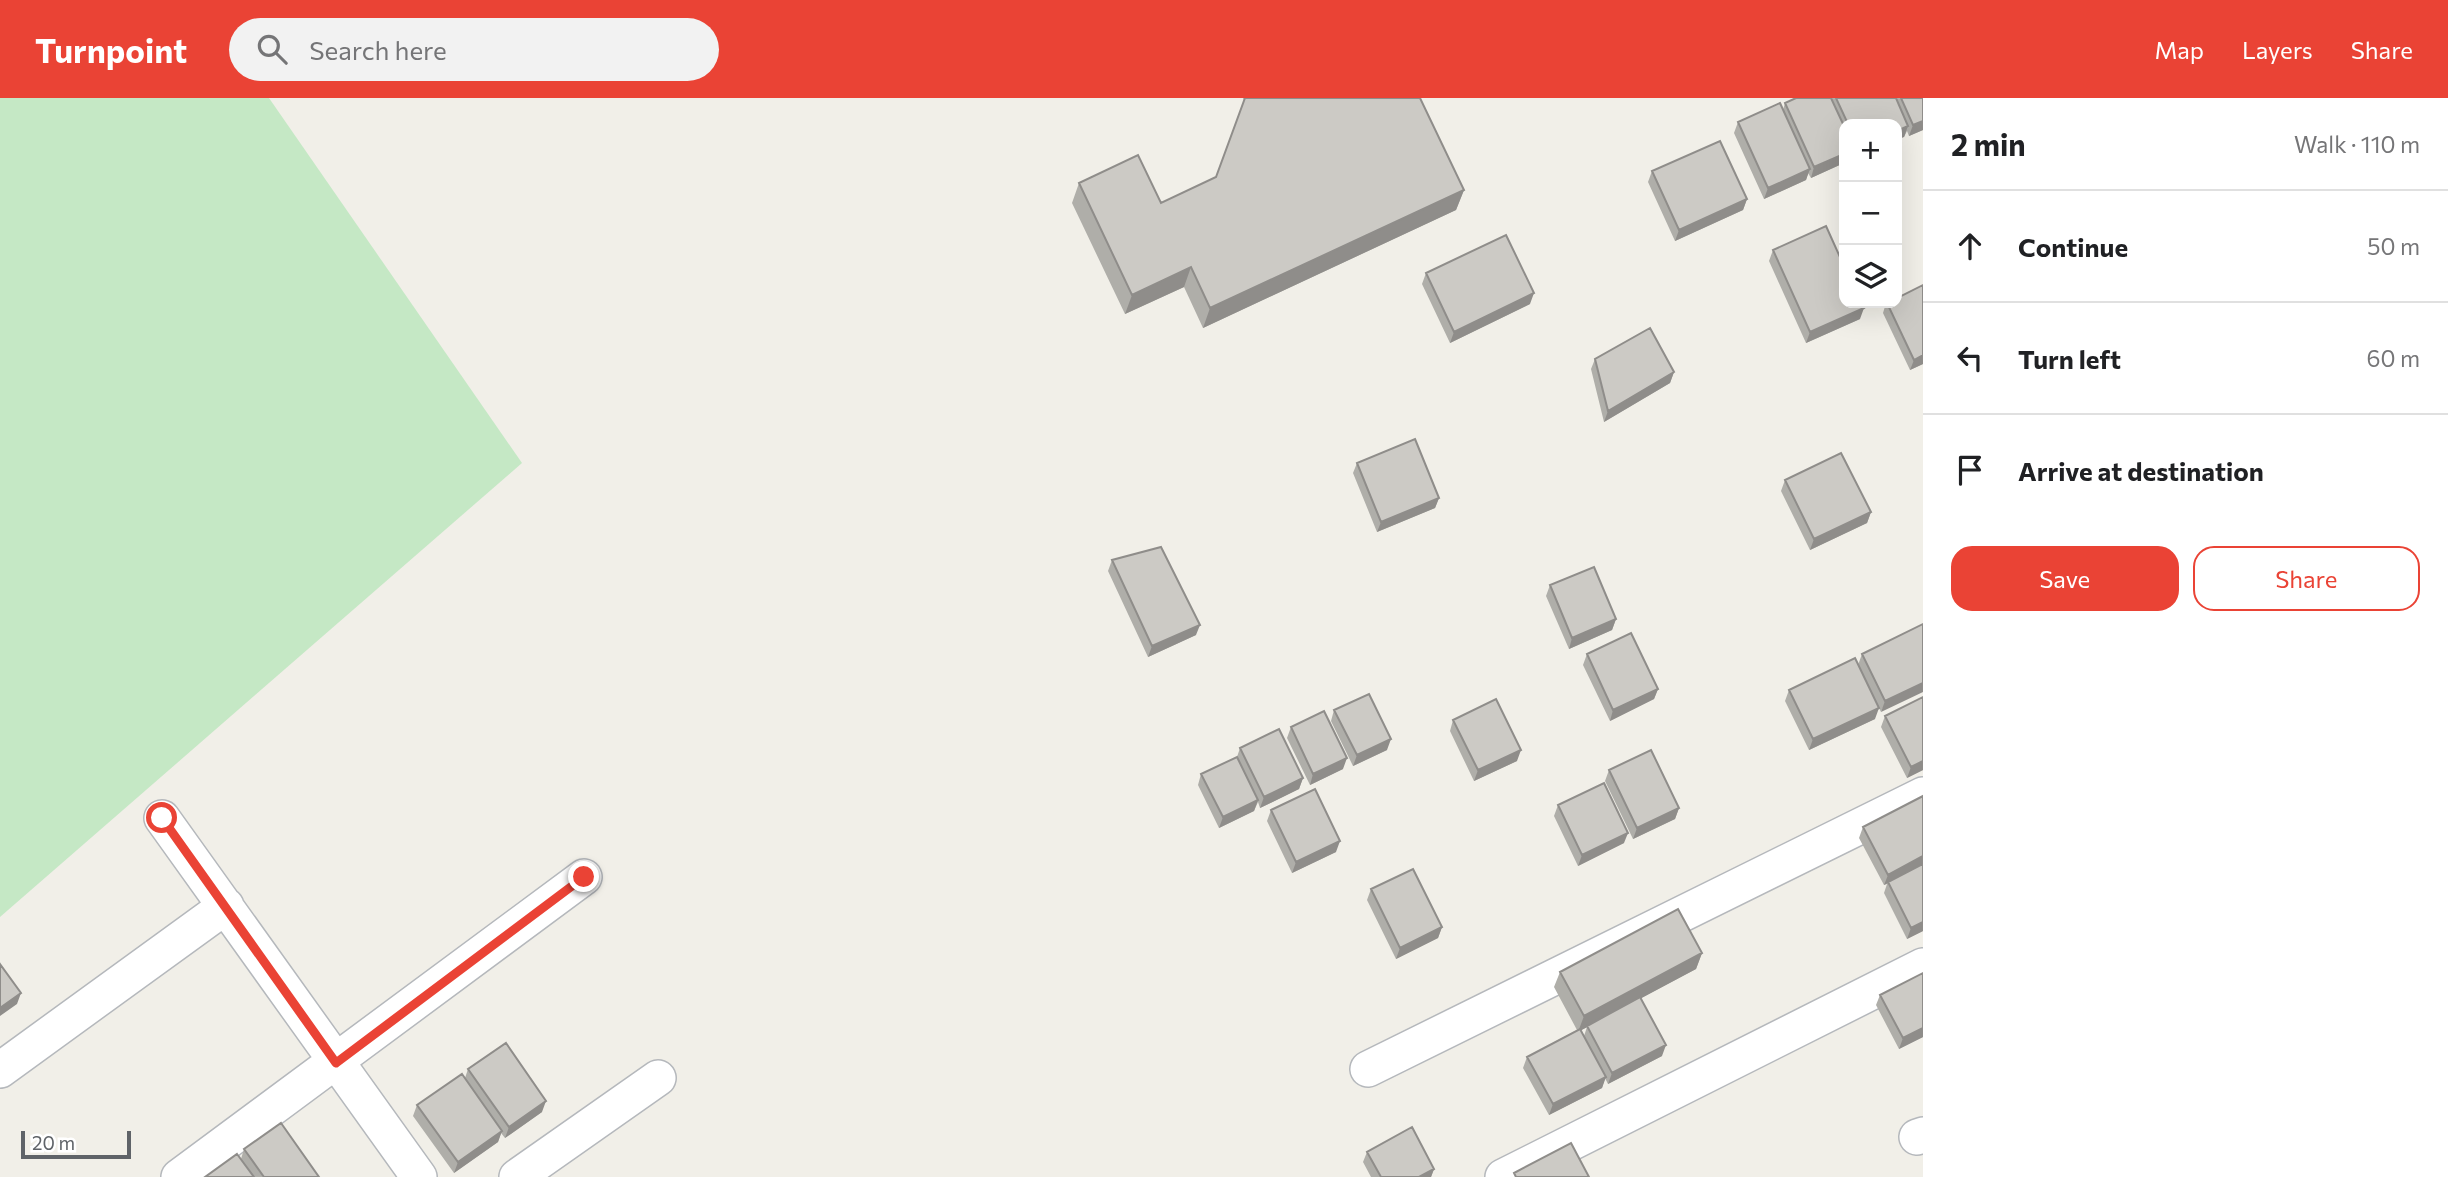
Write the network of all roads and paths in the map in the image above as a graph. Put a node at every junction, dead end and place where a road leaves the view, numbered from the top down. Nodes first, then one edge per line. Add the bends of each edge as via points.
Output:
1 (1923, 795) edge
2 (162, 818) dead end
3 (584, 877) dead end
4 (226, 906) junction
5 (1923, 966) edge
6 (336, 1063) junction
7 (1368, 1069) dead end
8 (0, 1070) edge
9 (658, 1078) dead end
10 (179, 1177) edge
11 (419, 1177) edge
12 (517, 1177) edge
13 (1503, 1177) edge

1 - 7 street
2 - 4 street
3 - 6 street
4 - 6 street
4 - 8 street
5 - 13 street
6 - 10 street
6 - 11 street
9 - 12 street

